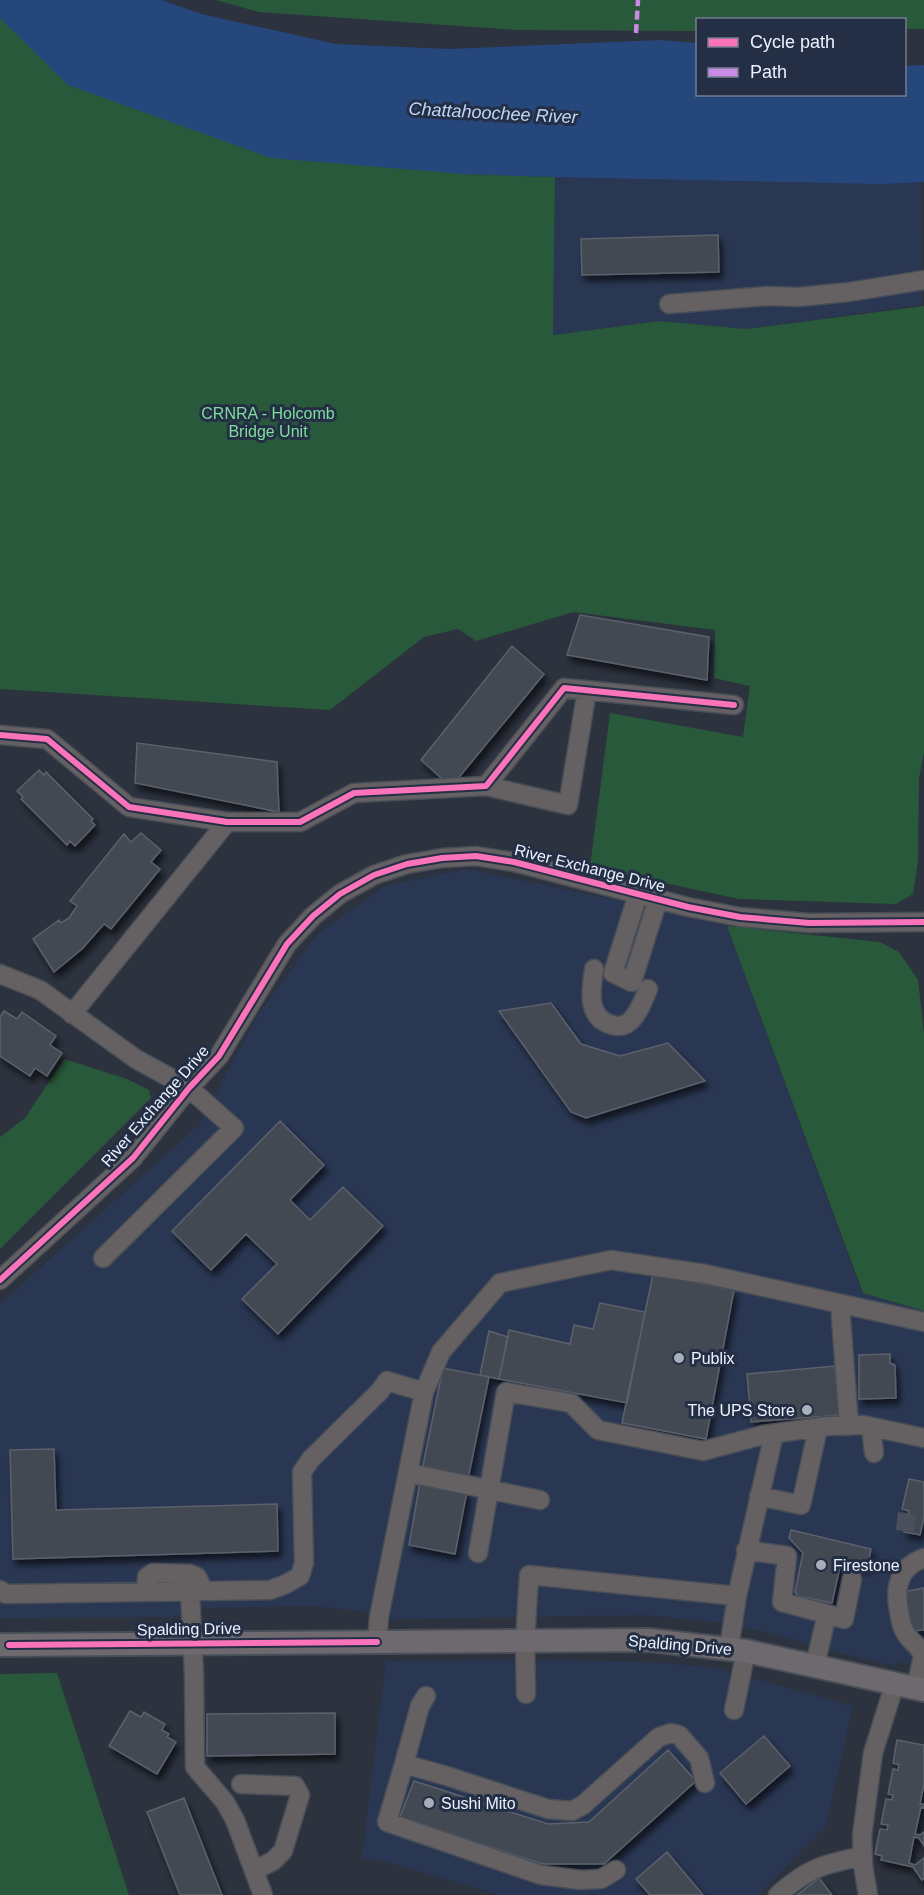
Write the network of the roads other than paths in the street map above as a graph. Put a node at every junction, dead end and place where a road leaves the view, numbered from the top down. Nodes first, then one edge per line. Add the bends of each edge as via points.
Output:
1 (924, 280) edge
2 (669, 304) dead end
3 (587, 690) junction
4 (734, 705) dead end
5 (0, 735) edge
6 (486, 786) junction
7 (227, 822) junction
8 (638, 894) junction
9 (658, 899) junction
10 (924, 921) edge
11 (594, 969) dead end
12 (0, 974) edge
13 (640, 985) junction
14 (72, 1014) junction
15 (189, 1088) junction
16 (103, 1258) dead end
17 (0, 1280) edge
18 (840, 1304) junction
19 (924, 1322) edge
20 (424, 1392) junction
21 (849, 1426) junction
22 (871, 1427) junction
23 (818, 1428) junction
24 (774, 1434) junction
25 (924, 1438) edge
26 (874, 1453) dead end
27 (409, 1473) junction
28 (489, 1489) junction
29 (759, 1496) junction
30 (540, 1500) dead end
31 (746, 1550) junction
32 (478, 1553) dead end
33 (924, 1558) edge
34 (852, 1579) dead end
35 (0, 1590) edge
36 (197, 1591) junction
37 (737, 1596) junction
38 (827, 1614) junction
39 (525, 1641) junction
40 (377, 1642) junction
41 (193, 1643) junction
42 (0, 1645) edge
43 (738, 1650) junction
44 (923, 1654) edge
45 (815, 1665) junction
46 (912, 1687) edge
47 (526, 1694) dead end
48 (426, 1696) dead end
49 (734, 1710) dead end
50 (404, 1764) junction
51 (705, 1783) dead end
52 (241, 1784) dead end
53 (862, 1856) junction
54 (255, 1870) junction
55 (616, 1870) dead end
56 (263, 1895) edge
57 (778, 1895) edge
58 (868, 1895) edge

1 - 2 street via 798,297
3 - 4 street
3 - 6 street via 564,688
3 - 6 street via 568,805
5 - 7 street via 47,739 129,807
6 - 7 street via 354,793 300,822
7 - 14 street
8 - 9 street, River Exchange Drive
8 - 13 street via 613,973
8 - 15 street, River Exchange Drive via 476,856 407,864 374,876 340,894 287,944 219,1056
9 - 10 street, River Exchange Drive via 740,917 809,923
9 - 13 street
11 - 13 street via 592,1009 603,1023 618,1027 630,1022
12 - 14 street via 40,990
14 - 15 street via 136,1059
15 - 16 street via 234,1128
15 - 17 street, River Exchange Drive via 133,1158
18 - 19 street
18 - 20 street via 705,1274 611,1260 500,1283 441,1352
18 - 21 street
20 - 27 street
20 - 36 street via 387,1381 302,1472 304,1563 300,1576 270,1590
21 - 22 street
21 - 23 street
22 - 25 street
22 - 26 street
23 - 24 street
23 - 29 street via 801,1505
24 - 28 street via 703,1451 598,1430 571,1403 506,1392
24 - 29 street
27 - 28 street
27 - 40 street
28 - 30 street
28 - 32 street
29 - 31 street
31 - 37 street
31 - 38 street via 787,1556 782,1602
33 - 44 street via 912,1562 897,1585 905,1632
34 - 38 street via 844,1619
35 - 36 street via 6,1594 146,1591 147,1577 153,1572 197,1577
36 - 41 street
37 - 39 street via 529,1575
37 - 43 street
38 - 45 street
39 - 40 main road, Spalding Drive
39 - 43 main road, Spalding Drive via 649,1640
39 - 47 street
40 - 41 main road, Spalding Drive
41 - 42 main road, Spalding Drive
41 - 54 street via 195,1767 225,1802
43 - 45 main road, Spalding Drive
43 - 49 street
44 - 46 street
45 - 46 main road, Spalding Drive
46 - 53 street via 873,1753
48 - 50 street
50 - 51 street via 548,1809 572,1811 659,1737 671,1733 679,1735 699,1758
50 - 55 street via 387,1822 541,1875 600,1879
52 - 54 street via 295,1786 300,1795 283,1851
53 - 57 street via 808,1871
53 - 58 street
54 - 56 street

